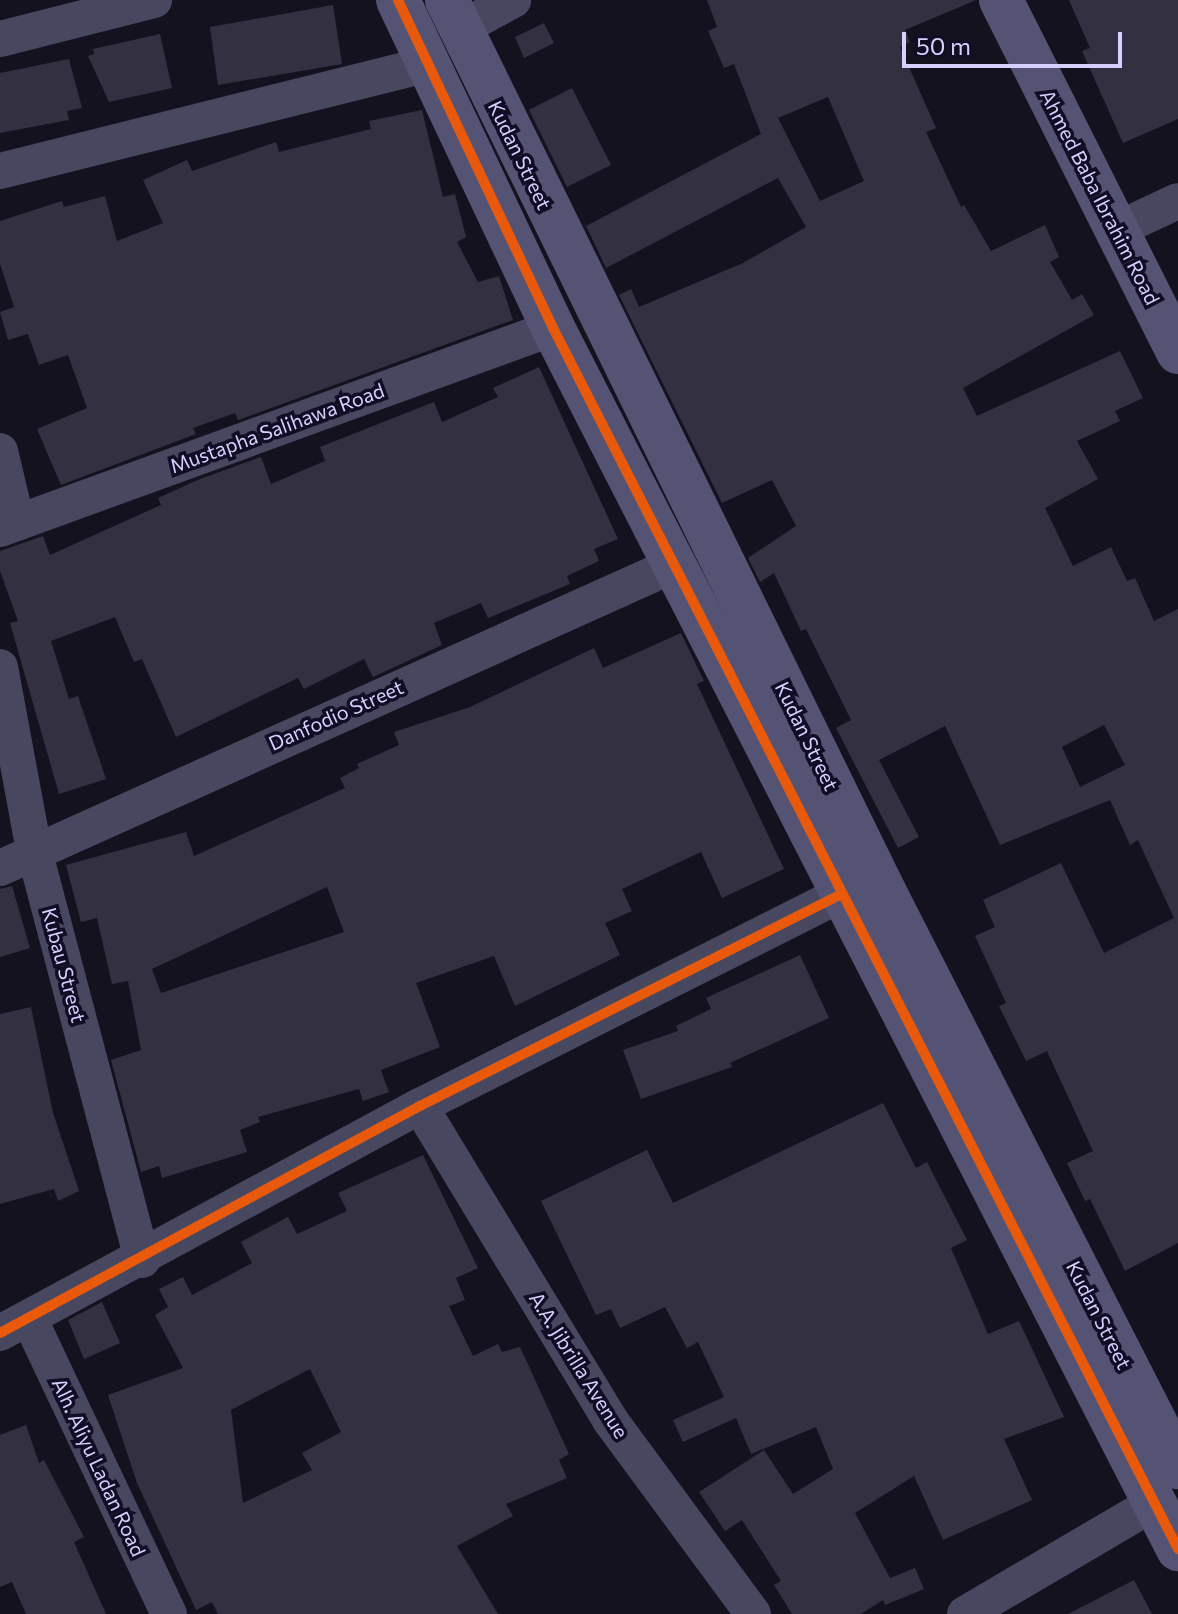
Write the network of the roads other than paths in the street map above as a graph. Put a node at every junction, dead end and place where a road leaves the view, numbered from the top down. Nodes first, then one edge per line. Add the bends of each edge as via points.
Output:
1 (154, 0) edge
2 (398, 0) edge
3 (513, 0) edge
4 (1001, 0) edge
5 (452, 15) edge
6 (0, 39) edge
7 (426, 65) junction
8 (0, 171) edge
9 (1178, 201) edge
10 (1116, 230) junction
11 (553, 328) junction
12 (1178, 352) edge
13 (0, 451) edge
14 (8, 526) edge
15 (674, 565) junction
16 (0, 667) edge
17 (34, 850) junction
18 (0, 868) edge
19 (842, 894) junction
20 (420, 1106) junction
21 (142, 1260) junction
22 (15, 1327) edge
23 (1178, 1467) edge
24 (1154, 1503) junction
25 (1178, 1549) edge
26 (169, 1614) edge
27 (753, 1614) edge
28 (965, 1614) edge

1 - 6 street
2 - 7 street
3 - 5 street
4 - 10 street, Ahmed Baba Ibrahim Road
5 - 23 street, Kudan Street via 884,891
7 - 8 street
7 - 11 street
9 - 10 street
10 - 12 street, Ahmed Baba Ibrahim Road
11 - 14 street, Mustapha Salihawa Road
11 - 15 street
13 - 14 street
15 - 17 street, Danfodio Street
15 - 19 street
16 - 17 street, Kubau Street
17 - 18 street, Danfodio Street
17 - 21 street, Kubau Street
19 - 20 street
19 - 24 street
20 - 21 street
20 - 27 street, A.A. Jibrilla Avenue via 610,1420
21 - 22 street
22 - 26 street, Alh. Aliyu Ladan Road
24 - 25 street
24 - 28 street

